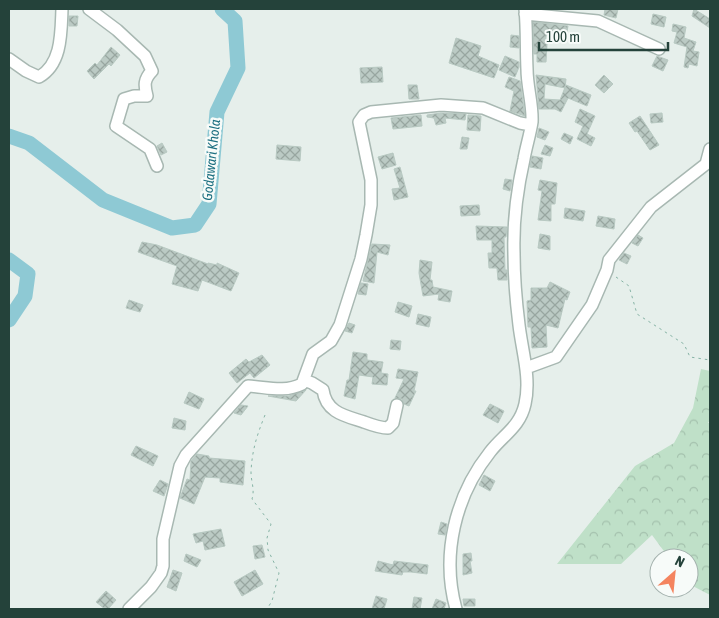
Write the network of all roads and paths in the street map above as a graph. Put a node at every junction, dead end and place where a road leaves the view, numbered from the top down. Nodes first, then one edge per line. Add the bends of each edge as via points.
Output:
1 (62, 9) edge
2 (89, 9) edge
3 (525, 11) edge
4 (659, 49) dead end
5 (9, 59) edge
6 (531, 125) junction
7 (710, 149) edge
8 (157, 166) dead end
9 (607, 270) junction
10 (710, 360) edge
11 (526, 368) junction
12 (304, 380) junction
13 (397, 405) dead end
14 (265, 414) dead end
15 (130, 609) edge
16 (267, 609) edge
17 (456, 609) edge

1 - 5 street via 55,61 45,74 39,78
2 - 8 street via 145,56 152,71 146,77 144,87 147,96 124,99 116,126 150,149
3 - 4 street via 598,21
3 - 6 street
6 - 11 street via 517,197 514,252 515,293
6 - 12 street via 484,108 441,105 364,115 359,122 371,180 372,205 364,243 340,325 331,341 313,354
7 - 9 street via 706,164 651,207 609,260
9 - 10 path via 628,286 636,314 684,344 690,357
9 - 11 street via 592,305 556,357
11 - 17 street via 525,404 518,422 488,454 468,486 456,518 450,544 450,566
12 - 13 street via 323,390 330,406 349,419 381,428 388,428 393,423
12 - 15 street via 292,389 248,386 186,455 180,466 163,539 161,573
14 - 16 path via 253,447 251,473 255,489 252,499 271,524 268,550 279,573

